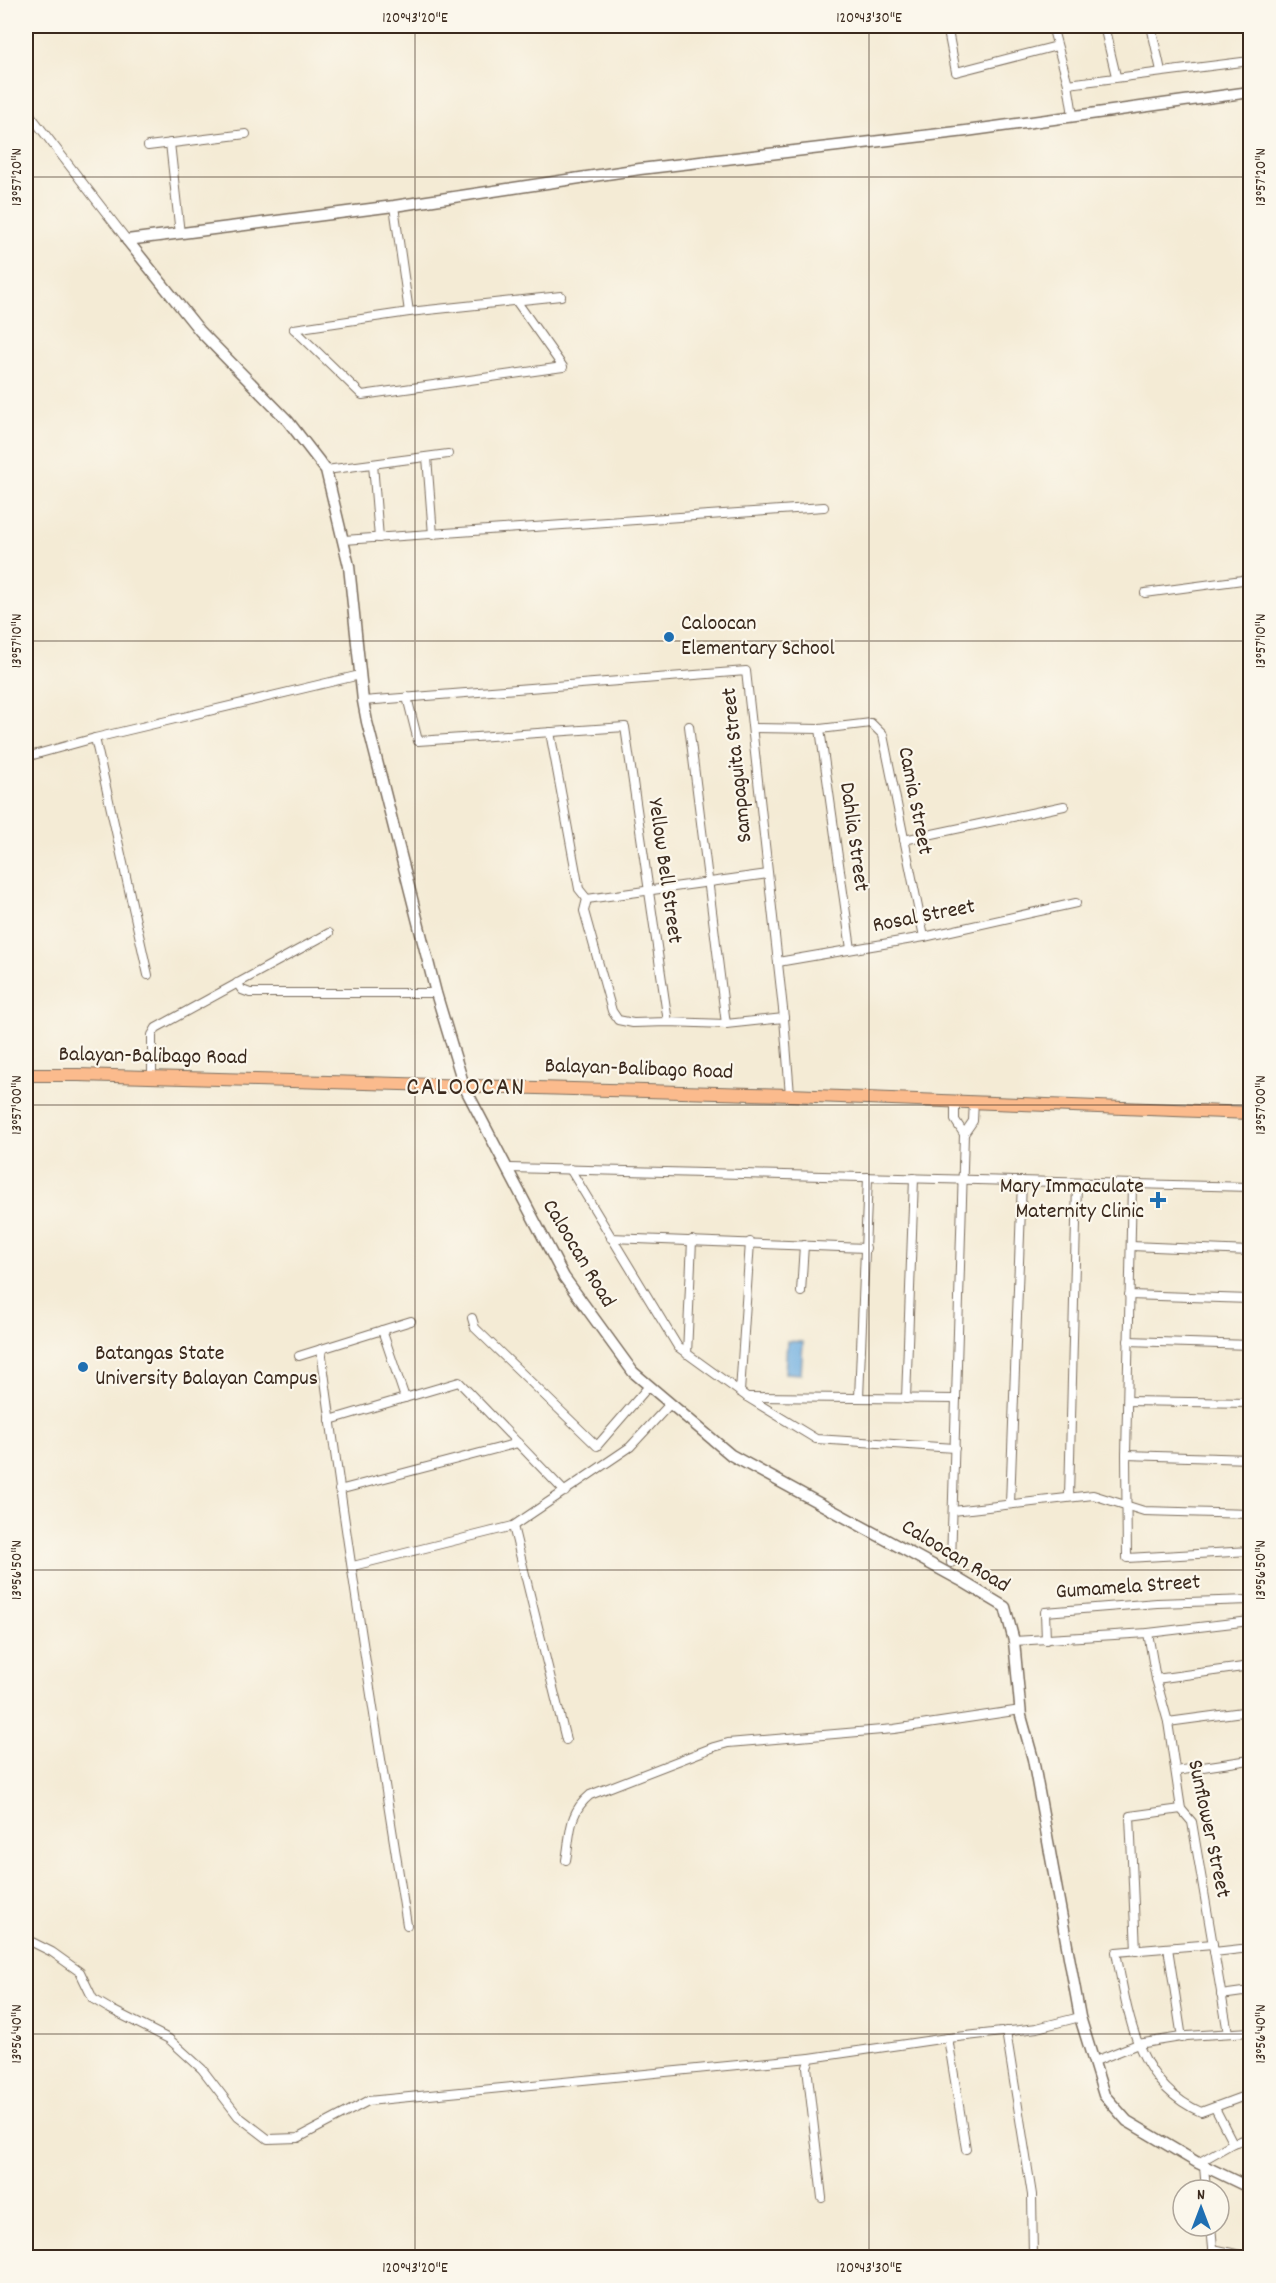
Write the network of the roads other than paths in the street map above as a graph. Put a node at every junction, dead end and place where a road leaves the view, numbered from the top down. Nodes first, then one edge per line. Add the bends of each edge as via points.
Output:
1 (947, 26) edge
2 (1052, 26) edge
3 (1104, 26) edge
4 (1154, 26) edge
5 (1057, 45) junction
6 (1251, 61) edge
7 (1161, 70) junction
8 (1116, 76) junction
9 (1068, 84) junction
10 (1251, 92) edge
11 (26, 105) edge
12 (1073, 115) junction
13 (246, 134) dead end
14 (170, 143) junction
15 (148, 146) dead end
16 (394, 206) junction
17 (180, 234) junction
18 (127, 240) junction
19 (561, 296) dead end
20 (517, 302) junction
21 (409, 312) junction
22 (447, 454) dead end
23 (427, 457) junction
24 (373, 464) junction
25 (326, 470) junction
26 (824, 507) dead end
27 (433, 535) junction
28 (379, 538) junction
29 (344, 540) junction
30 (1251, 579) edge
31 (1145, 593) dead end
32 (360, 675) junction
33 (407, 697) junction
34 (363, 701) junction
35 (689, 726) dead end
36 (753, 728) junction
37 (820, 729) junction
38 (550, 732) junction
39 (95, 738) junction
40 (26, 757) edge
41 (1064, 806) dead end
42 (904, 840) junction
43 (768, 874) junction
44 (708, 883) junction
45 (649, 889) junction
46 (586, 899) junction
47 (1076, 903) dead end
48 (329, 933) dead end
49 (924, 937) junction
50 (851, 949) junction
51 (778, 962) junction
52 (148, 975) dead end
53 (237, 983) junction
54 (436, 993) junction
55 (784, 1018) junction
56 (668, 1022) junction
57 (726, 1024) junction
58 (26, 1075) edge
59 (152, 1077) junction
60 (464, 1086) junction
61 (790, 1095) junction
62 (955, 1101) junction
63 (974, 1101) junction
64 (1251, 1113) edge
65 (964, 1134) junction
66 (510, 1168) dead end
67 (570, 1169) junction
68 (868, 1177) junction
69 (914, 1178) junction
70 (963, 1179) junction
71 (1022, 1181) junction
72 (1077, 1182) junction
73 (1132, 1184) junction
74 (1251, 1187) edge
75 (611, 1238) junction
76 (692, 1240) junction
77 (750, 1242) junction
78 (804, 1245) junction
79 (1131, 1246) junction
80 (866, 1248) junction
81 (1251, 1251) edge
82 (801, 1292) dead end
83 (1129, 1295) junction
84 (1251, 1299) edge
85 (472, 1318) dead end
86 (411, 1321) dead end
87 (382, 1330) junction
88 (1128, 1341) junction
89 (1251, 1345) edge
90 (321, 1349) junction
91 (687, 1354) junction
92 (298, 1356) dead end
93 (649, 1386) junction
94 (743, 1394) junction
95 (405, 1398) junction
96 (859, 1398) junction
97 (906, 1399) junction
98 (956, 1399) junction
99 (1128, 1401) junction
100 (1251, 1403) edge
101 (670, 1404) junction
102 (330, 1420) junction
103 (518, 1443) junction
104 (955, 1448) junction
105 (1126, 1455) junction
106 (1251, 1459) edge
107 (339, 1490) junction
108 (564, 1492) junction
109 (1069, 1497) junction
110 (1010, 1504) junction
111 (1126, 1505) junction
112 (952, 1511) junction
113 (1251, 1514) edge
114 (513, 1526) junction
115 (1251, 1551) edge
116 (951, 1563) dead end
117 (353, 1566) junction
118 (1251, 1600) edge
119 (1251, 1621) edge
120 (1148, 1633) junction
121 (1046, 1640) junction
122 (1014, 1641) junction
123 (1251, 1666) edge
124 (1156, 1679) junction
125 (1021, 1710) junction
126 (1251, 1711) edge
127 (1168, 1722) junction
128 (566, 1740) dead end
129 (1251, 1760) edge
130 (1176, 1771) junction
131 (1181, 1809) junction
132 (566, 1860) dead end
133 (407, 1925) dead end
134 (32, 1942) dead end
135 (1168, 1948) junction
136 (1213, 1948) junction
137 (1251, 1948) edge
138 (1136, 1951) junction
139 (1251, 1991) edge
140 (1221, 1995) junction
141 (1080, 2017) junction
142 (1006, 2031) junction
143 (1251, 2032) edge
144 (1228, 2033) junction
145 (948, 2038) junction
146 (1182, 2038) junction
147 (1138, 2044) junction
148 (810, 2058) junction
149 (1095, 2061) junction
150 (1251, 2094) edge
151 (1215, 2108) junction
152 (1251, 2138) edge
153 (1233, 2143) junction
154 (966, 2149) dead end
155 (1201, 2165) junction
156 (1204, 2178) edge
157 (1251, 2188) edge
158 (822, 2198) dead end
159 (1212, 2238) edge
160 (1214, 2253) edge
161 (1251, 2257) edge
162 (1033, 2258) edge

1 - 5 street via 956,72
2 - 5 street
3 - 8 street
4 - 7 street
5 - 9 street
6 - 7 street
7 - 8 street
8 - 9 street
9 - 12 street
10 - 12 street
11 - 18 street
12 - 16 street via 640,169
13 - 14 street
14 - 15 street
14 - 17 street
16 - 17 street
16 - 21 street
17 - 18 street
18 - 25 street via 200,331 288,421
19 - 20 street
20 - 21 street
20 - 21 street via 563,367 362,395 294,328
22 - 23 street
23 - 24 street
23 - 27 street
24 - 25 street
24 - 28 street
25 - 29 street, Caloocan Road
26 - 27 street
27 - 28 street
28 - 29 street
29 - 32 street, Caloocan Road
30 - 31 street
32 - 34 street, Caloocan Road
32 - 39 street
33 - 34 street, Sampaguita Street
33 - 36 street, Sampaguita Street via 746,671
33 - 38 street via 418,741
34 - 54 street, Caloocan Road
35 - 44 street
36 - 37 street, Camia Street
36 - 43 street, Sampaguita Street
37 - 42 street, Camia Street via 871,723 883,735
37 - 50 street, Dahlia Street
38 - 45 street, Yellow Bell Street via 625,727
38 - 46 street via 579,889
39 - 40 street
39 - 52 street
41 - 42 street
42 - 49 street, Camia Street
43 - 44 street
43 - 51 street, Sampaguita Street
44 - 45 street
44 - 57 street
45 - 46 street
45 - 56 street, Yellow Bell Street
46 - 56 street via 584,911 612,1011 618,1020 633,1023
47 - 49 street, Rosal Street
48 - 53 street
49 - 50 street, Rosal Street
50 - 51 street, Rosal Street
51 - 55 street, Sampaguita Street
53 - 54 street via 250,993
53 - 59 street via 156,1028 152,1035
54 - 60 street, Caloocan Road
55 - 57 street
55 - 61 street, Sampaguita Street
56 - 57 street
58 - 59 main road, Balayan-Balibago Road
59 - 60 main road, Balayan-Balibago Road
60 - 61 main road, Balayan-Balibago Road
60 - 93 street, Caloocan Road via 564,1277 633,1372
61 - 62 main road, Balayan-Balibago Road
62 - 63 main road, Balayan-Balibago Road
62 - 65 street via 955,1120
63 - 64 main road, Balayan-Balibago Road
63 - 65 street via 973,1120
65 - 70 street
66 - 67 street
67 - 68 street
67 - 75 street
68 - 69 street
68 - 80 street
69 - 70 street
69 - 97 street
70 - 71 street
70 - 98 street
71 - 72 street
71 - 110 street
72 - 73 street
72 - 109 street
73 - 74 street
73 - 79 street
75 - 76 street
75 - 91 street via 678,1347
76 - 77 street
76 - 91 street
77 - 78 street
77 - 94 street
78 - 80 street
78 - 82 street
79 - 81 street
79 - 83 street
80 - 96 street
83 - 84 street
83 - 88 street
85 - 93 street via 475,1328 597,1446
86 - 87 street
87 - 90 street
87 - 95 street
88 - 89 street
88 - 99 street
90 - 92 street
90 - 102 street
91 - 94 street
93 - 101 street, Caloocan Road
94 - 96 street
94 - 104 street via 816,1440
95 - 102 street
95 - 103 street via 459,1382
96 - 97 street
97 - 98 street
98 - 104 street
99 - 100 street
99 - 105 street
101 - 108 street via 630,1447
101 - 122 street, Caloocan Road via 731,1455 1005,1607
102 - 107 street
103 - 107 street
103 - 108 street
104 - 112 street
105 - 106 street
105 - 111 street
107 - 117 street
108 - 114 street
109 - 110 street
109 - 111 street via 1093,1496
110 - 112 street
111 - 113 street via 1144,1511
111 - 115 street via 1127,1558
112 - 116 street
114 - 117 street
114 - 128 street
117 - 133 street
118 - 121 street, Gumamela Street via 1045,1612
119 - 120 street
120 - 121 street
120 - 124 street, Sunflower Street
121 - 122 street
122 - 125 street, Caloocan Road
123 - 124 street
124 - 127 street, Sunflower Street
125 - 132 street via 894,1729 714,1747 590,1795 574,1814
125 - 141 street, Caloocan Road
126 - 127 street
127 - 130 street, Sunflower Street
129 - 130 street
130 - 131 street, Sunflower Street
131 - 136 street, Sunflower Street via 1192,1822
131 - 138 street via 1130,1816
134 - 148 street via 80,1972 93,1999 170,2039 202,2069 238,2116 268,2139 298,2138 368,2101
135 - 136 street
135 - 138 street
135 - 146 street
136 - 137 street
136 - 140 street, Sunflower Street
138 - 147 street via 1116,1952 1130,2025
139 - 140 street
140 - 144 street, Sunflower Street
141 - 142 street
141 - 149 street, Caloocan Road
142 - 145 street
142 - 162 street via 1032,2195
143 - 144 street
144 - 146 street
145 - 148 street
145 - 154 street
146 - 147 street
147 - 149 street
147 - 151 street via 1152,2072 1170,2093 1201,2112
148 - 158 street via 807,2067
149 - 155 street, Caloocan Road via 1104,2095 1127,2121
150 - 151 street
151 - 153 street
152 - 153 street
153 - 155 street
155 - 156 street
155 - 157 street, Caloocan Road
159 - 160 street
160 - 161 street

